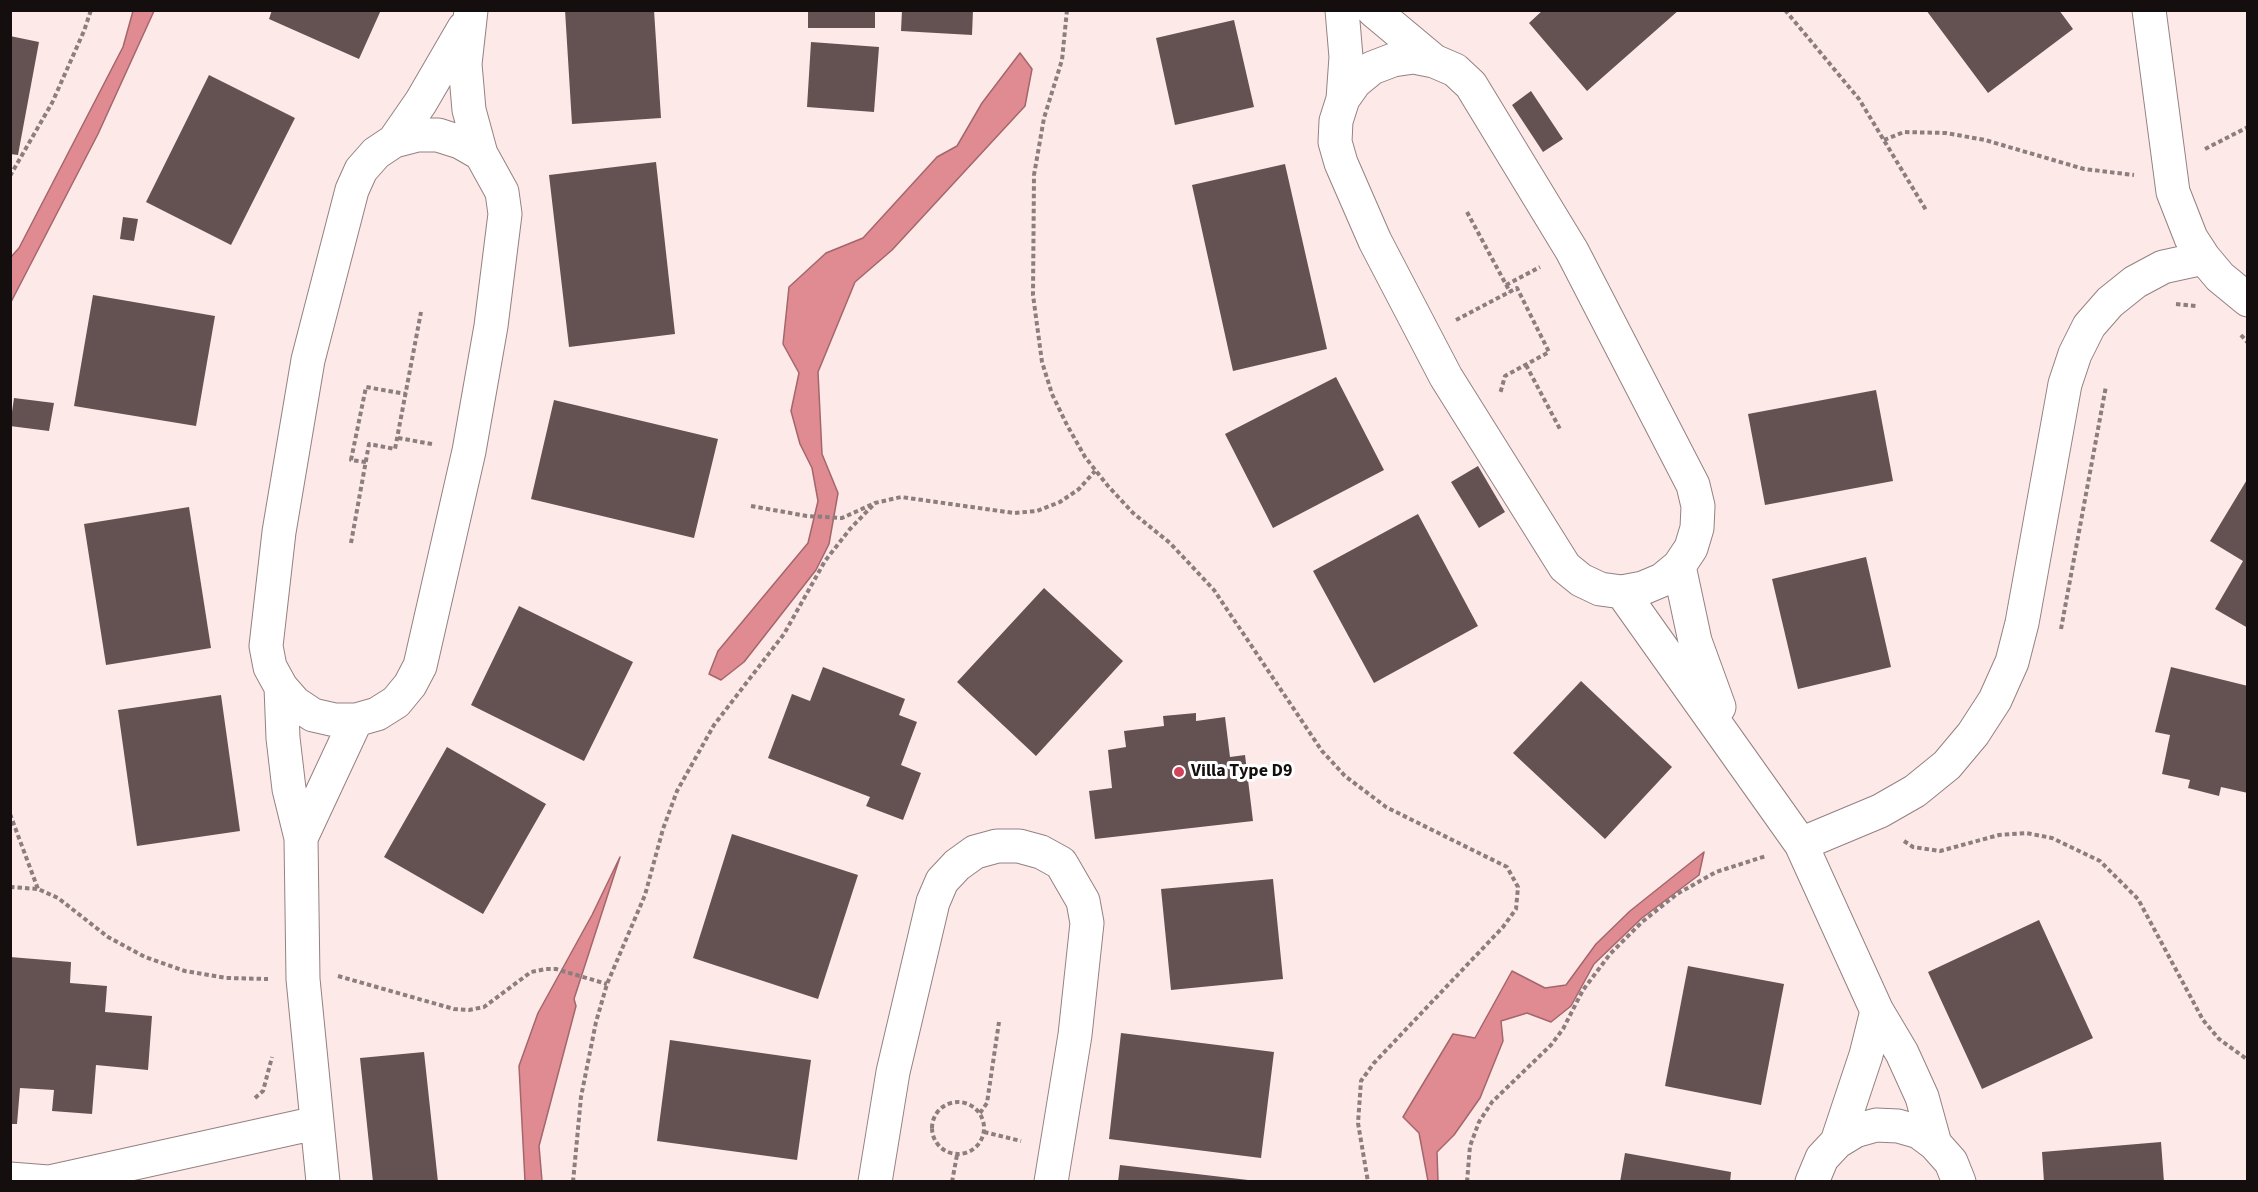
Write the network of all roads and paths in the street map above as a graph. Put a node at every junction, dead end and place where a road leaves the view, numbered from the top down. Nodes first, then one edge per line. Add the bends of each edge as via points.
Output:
1 (91, 10) edge
2 (1067, 10) edge
3 (1342, 10) edge
4 (1373, 10) edge
5 (1785, 10) edge
6 (2149, 10) edge
7 (470, 15) edge
8 (1434, 61) junction
9 (1343, 99) junction
10 (2247, 127) edge
11 (1884, 140) junction
12 (394, 141) junction
13 (481, 154) junction
14 (2169, 165) junction
15 (10, 176) edge
16 (1926, 210) dead end
17 (1467, 212) dead end
18 (2204, 258) junction
19 (1510, 292) junction
20 (2247, 300) edge
21 (421, 312) dead end
22 (1423, 336) junction
23 (1526, 365) junction
24 (406, 394) junction
25 (1469, 416) junction
26 (1561, 431) dead end
27 (366, 462) junction
28 (1095, 471) junction
29 (875, 504) junction
30 (751, 506) dead end
31 (351, 543) dead end
32 (1679, 566) junction
33 (1622, 592) junction
34 (281, 687) junction
35 (356, 720) junction
36 (1738, 754) junction
37 (10, 814) edge
38 (301, 838) junction
39 (1898, 838) dead end
40 (1801, 844) junction
41 (10, 887) edge
42 (38, 889) junction
43 (268, 979) junction
44 (303, 979) junction
45 (607, 984) junction
46 (270, 990) dead end
47 (1877, 1011) junction
48 (999, 1022) dead end
49 (274, 1046) dead end
50 (2247, 1060) edge
51 (250, 1102) dead end
52 (980, 1113) junction
53 (316, 1123) junction
54 (1836, 1142) junction
55 (1935, 1144) junction
56 (957, 1155) junction
57 (10, 1179) edge
58 (48, 1182) edge
59 (323, 1182) edge
60 (573, 1182) edge
61 (874, 1182) edge
62 (952, 1182) edge
63 (1051, 1182) edge
64 (1368, 1182) edge
65 (1467, 1182) edge
66 (1812, 1182) edge
67 (1959, 1182) edge

1 - 15 path via 52,103
2 - 28 path via 1062,60 1041,128 1034,175 1033,295 1042,362 1052,394
3 - 9 street via 1346,57
4 - 8 street
5 - 11 path via 1859,99
6 - 14 street
7 - 12 street via 446,61
7 - 13 street via 465,64
8 - 9 street via 1414,57 1372,68
8 - 32 street via 1455,70 1471,85 1528,177 1606,312 1693,485 1698,506 1697,528 1691,548
9 - 22 street via 1335,142 1341,164
10 - 14 path
11 - 14 path via 1904,132 1946,133 2113,175 2136,176
11 - 16 path
12 - 13 street via 438,135
12 - 34 street via 361,170 351,190 308,360 290,457 266,646 270,667
13 - 35 street via 502,192 505,214 469,451 420,666 396,702 377,714
14 - 18 street via 2181,215
17 - 19 path
18 - 20 street
18 - 40 street via 2163,267 2135,282 2110,302 2090,326 2075,354 2065,384 2014,652 1995,700 1973,734 1947,765 1915,791 1880,811
19 - 22 path
19 - 23 path via 1517,288 1549,352
21 - 24 path
22 - 25 street
23 - 25 path via 1505,376 1498,400
23 - 26 path
24 - 27 path via 395,449 369,444
24 - 27 path via 366,387 351,460
25 - 33 street via 1565,567 1600,589
27 - 31 path
28 - 29 path via 1079,489 1037,511 1014,513 901,497
28 - 64 path via 1132,513 1170,543 1214,590 1322,751 1345,776 1386,807 1507,867 1518,887 1516,909 1503,927 1361,1081 1358,1123
29 - 30 path via 843,518
29 - 45 path via 825,561 779,641 734,696 696,754 670,810 635,921
32 - 33 street via 1662,580
32 - 36 street via 1695,641
33 - 36 street
34 - 35 street via 313,715
34 - 38 street via 288,778
35 - 38 street
36 - 40 street
37 - 42 path
38 - 44 street
39 - 50 path via 1913,847 1940,851 1999,834 2026,833 2052,838 2100,861 2138,899 2203,1020 2219,1039
40 - 47 street
40 - 65 path via 1716,872 1677,894 1610,954 1583,990 1551,1045 1492,1102 1479,1122 1470,1146
41 - 42 path
42 - 43 path via 58,897 108,937 145,957 185,971 226,978
43 - 44 path
43 - 46 path
44 - 45 path via 336,976 469,1010 484,1007 531,972 556,969
44 - 53 street
45 - 60 path via 587,1059
47 - 54 street
47 - 55 street via 1922,1098
48 - 52 path via 987,1103
49 - 51 path via 263,1091
52 - 56 path via 984,1122 981,1141 975,1149
52 - 56 path via 964,1102 944,1105 936,1113 932,1135 937,1145
53 - 58 street
53 - 59 street
54 - 55 street via 1876,1125 1919,1132
54 - 66 street via 1822,1158
55 - 67 street via 1951,1162
56 - 62 path
57 - 58 street
61 - 63 street via 897,1051 933,902 942,881 975,852 1019,846 1062,863 1083,901 1087,923 1075,1035

